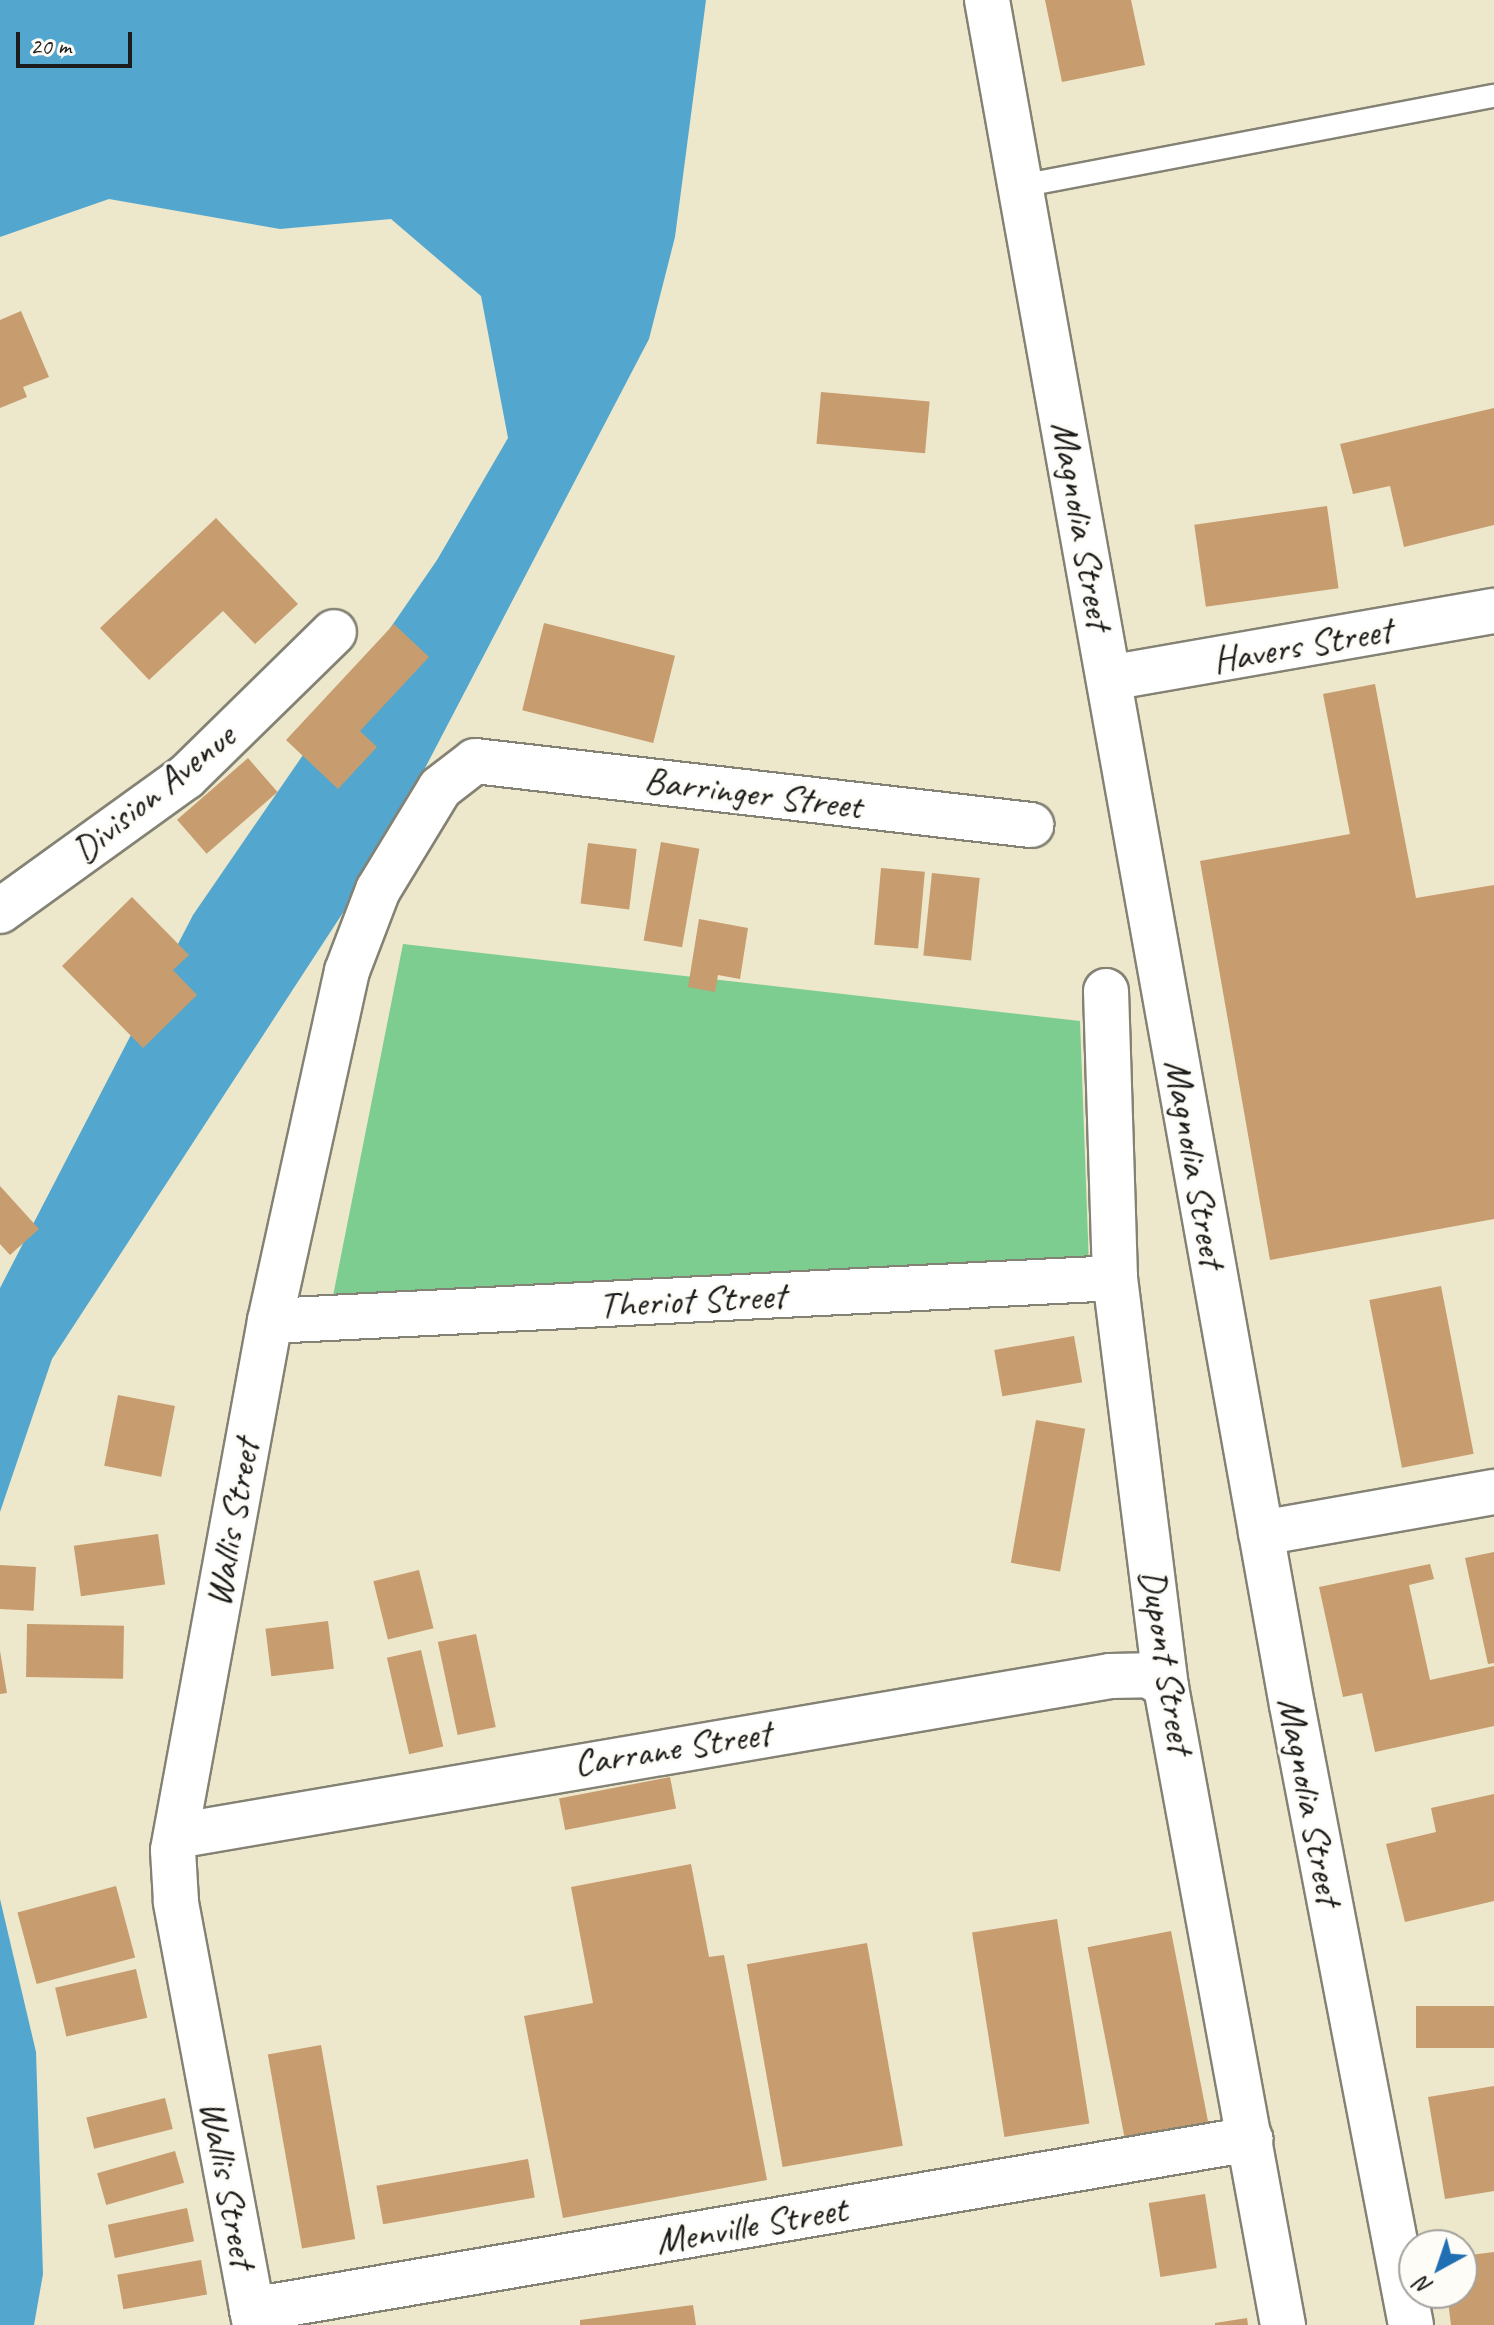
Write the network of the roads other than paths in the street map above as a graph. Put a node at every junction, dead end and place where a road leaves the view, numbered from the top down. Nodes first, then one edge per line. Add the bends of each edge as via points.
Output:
1 (987, 0) edge
2 (1494, 96) edge
3 (1021, 186) junction
4 (1494, 611) edge
5 (334, 632) dead end
6 (1109, 678) junction
7 (475, 761) joint
8 (1031, 825) dead end
9 (0, 911) edge
10 (1106, 991) dead end
11 (1115, 1278) junction
12 (270, 1321) junction
13 (1494, 1492) edge
14 (1261, 1533) junction
15 (1166, 1687) junction
16 (176, 1836) junction
17 (1250, 2139) junction
18 (253, 2318) edge
19 (1283, 2325) edge
20 (1411, 2325) edge

1 - 3 street, Magnolia Street
2 - 3 lane
3 - 6 street, Magnolia Street
4 - 6 street, Havers Street
5 - 9 street, Division Avenue via 186,777
6 - 14 street, Magnolia Street
7 - 8 street, Barringer Street
7 - 12 street, Wallis Street via 440,788 378,890 347,971
10 - 11 street, Dupont Street
11 - 12 street, Theriot Street
11 - 15 street, Dupont Street
12 - 16 street, Wallis Street
13 - 14 street
14 - 20 street, Magnolia Street
15 - 16 street, Carrane Street via 1149,1675 1110,1676
15 - 17 street, Dupont Street
16 - 18 street, Wallis Street via 176,1901
17 - 18 street, Menville Street
17 - 19 street, Dupont Street

